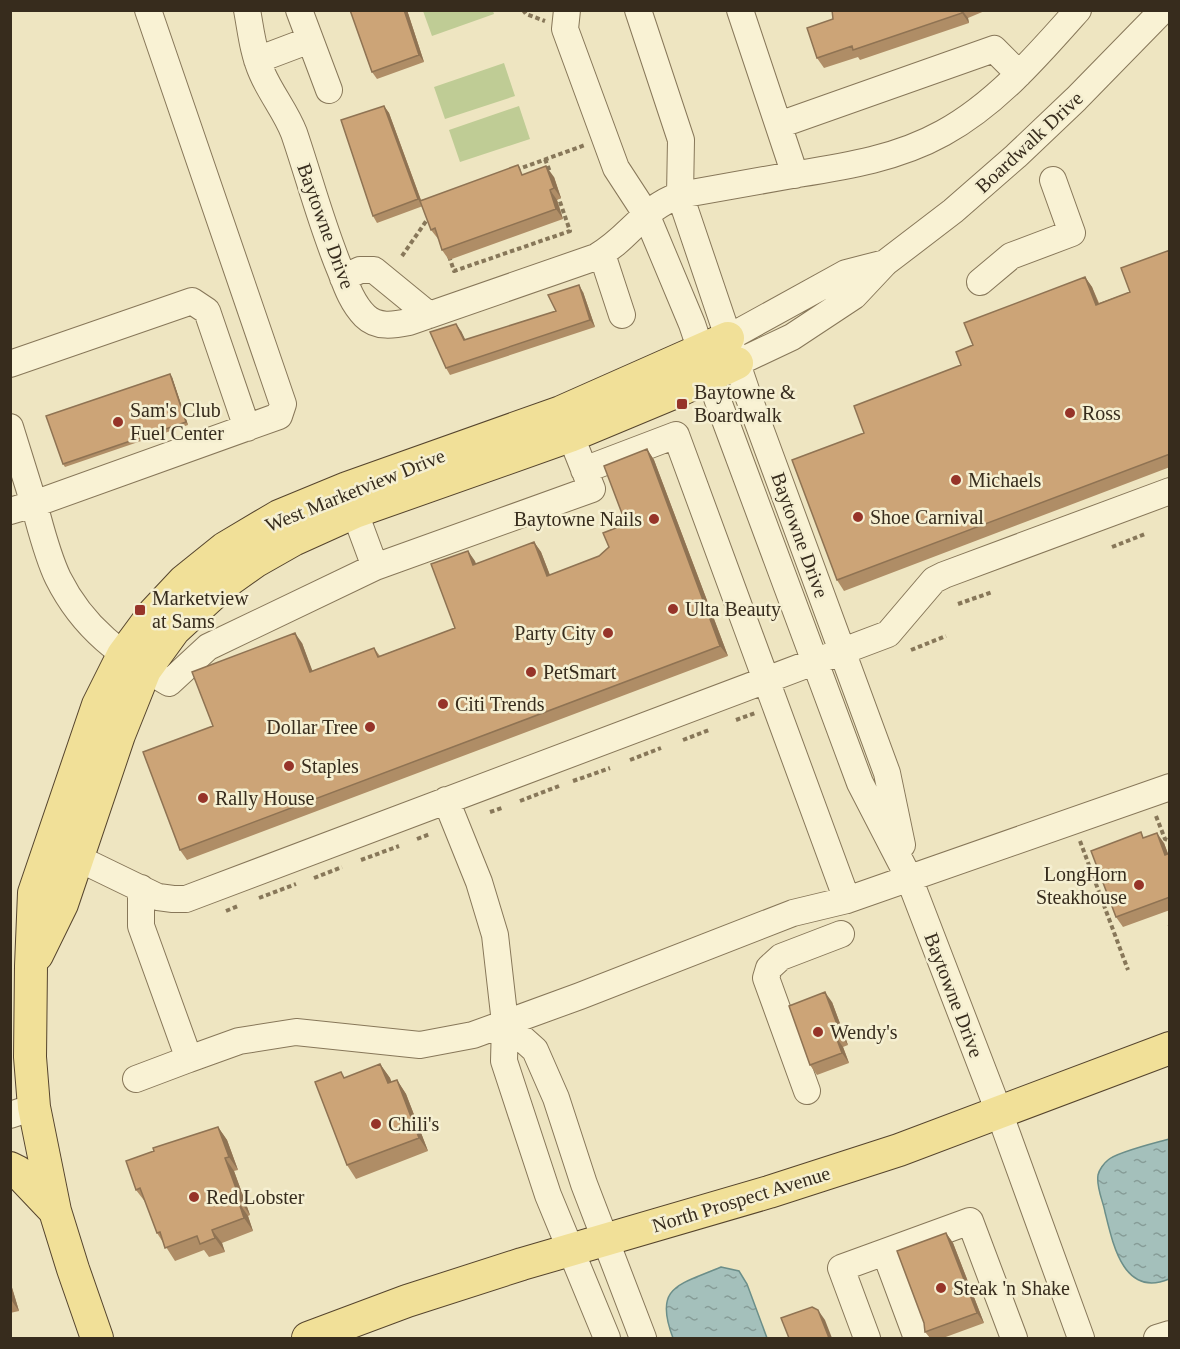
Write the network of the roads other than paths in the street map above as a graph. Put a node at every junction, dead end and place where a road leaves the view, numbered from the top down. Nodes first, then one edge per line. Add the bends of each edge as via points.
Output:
1 (148, 10) edge
2 (247, 10) edge
3 (299, 10) edge
4 (567, 10) edge
5 (638, 10) edge
6 (740, 10) edge
7 (1078, 10) edge
8 (1163, 10) edge
9 (310, 40) junction
10 (257, 60) junction
11 (1019, 74) junction
12 (329, 90) dead end
13 (779, 125) junction
14 (795, 175) junction
15 (1053, 180) dead end
16 (680, 195) junction
17 (646, 214) junction
18 (602, 254) junction
19 (343, 278) junction
20 (980, 282) dead end
21 (429, 315) junction
22 (622, 315) dead end
23 (733, 350) junction
24 (10, 364) edge
25 (705, 364) junction
26 (566, 424) junction
27 (10, 427) edge
28 (247, 428) junction
29 (584, 470) junction
30 (1170, 491) edge
31 (351, 500) junction
32 (22, 508) edge
33 (800, 534) junction
34 (772, 545) junction
35 (375, 567) junction
36 (843, 651) junction
37 (816, 661) junction
38 (134, 663) junction
39 (765, 680) junction
40 (1170, 787) edge
41 (446, 800) junction
42 (64, 851) junction
43 (909, 878) junction
44 (141, 888) junction
45 (847, 900) junction
46 (841, 934) dead end
47 (505, 1023) junction
48 (1170, 1048) edge
49 (189, 1059) junction
50 (136, 1079) dead end
51 (807, 1091) dead end
52 (22, 1111) edge
53 (999, 1112) junction
54 (10, 1168) edge
55 (56, 1211) junction
56 (606, 1240) junction
57 (570, 1250) junction
58 (885, 1252) junction
59 (1170, 1334) edge
60 (97, 1338) edge
61 (308, 1338) edge
62 (607, 1338) edge
63 (643, 1338) edge
64 (867, 1338) edge
65 (917, 1338) edge
66 (1014, 1338) edge
67 (1081, 1338) edge
68 (1157, 1338) edge

1 - 28 street via 283,404 279,416
2 - 10 street, Baytowne Drive
3 - 9 street
4 - 17 street via 565,29 616,168
5 - 16 street via 681,140
6 - 13 street
7 - 11 street, Baytowne Drive
8 - 23 street, Boardwalk Drive via 1076,99 953,211 885,263 846,273
9 - 10 street
9 - 12 street
10 - 19 street, Baytowne Drive via 293,130
11 - 13 street via 994,49
11 - 14 street, Baytowne Drive via 975,112 913,148 880,159
13 - 14 street
14 - 16 street, Baytowne Drive
15 - 20 street via 1072,233 1011,256
16 - 17 street, Baytowne Drive
16 - 23 street, Baytowne Drive
17 - 18 street, Baytowne Drive via 615,247
17 - 25 street, Baytowne Drive
18 - 21 street, Baytowne Drive
18 - 22 street
19 - 21 street via 360,270 374,270
19 - 21 street, Baytowne Drive via 366,318 379,324 409,322
23 - 25 main road, West Marketview Drive
23 - 33 street, Baytowne Drive
24 - 28 street via 192,302 207,310
25 - 26 main road, West Marketview Drive
25 - 34 street, Baytowne Drive
26 - 29 street
26 - 31 main road, West Marketview Drive
27 - 32 street
28 - 32 street
29 - 35 street via 592,489
29 - 39 street via 676,435
30 - 36 street via 944,575 934,580 888,634
31 - 35 street
31 - 38 main road, West Marketview Drive via 279,516 225,548 161,605
32 - 38 street via 78,612 96,633
33 - 34 street
33 - 36 street, Baytowne Drive
34 - 37 street, Baytowne Drive
35 - 38 street via 208,647 169,683
36 - 37 street
36 - 43 street, Baytowne Drive via 887,772
37 - 39 street
37 - 43 street, Baytowne Drive via 860,783
38 - 42 main road, West Marketview Drive via 98,705
39 - 41 street
39 - 45 street
40 - 43 street
41 - 44 street via 186,899 158,897
41 - 47 street via 479,882 495,935
42 - 44 street
42 - 52 main road, West Marketview Drive via 34,893 30,1057
43 - 45 street
43 - 53 street, Baytowne Drive
44 - 49 street via 141,926
45 - 47 street via 793,913
46 - 51 street via 781,957 769,968 766,978
47 - 49 street via 420,1046 296,1032 239,1041
47 - 56 street via 535,1050
47 - 57 street via 504,1061
48 - 53 main road, North Prospect Avenue
49 - 50 street
52 - 55 main road, West Marketview Drive
53 - 56 main road, North Prospect Avenue via 899,1150
53 - 67 street, Baytowne Drive
54 - 55 main road
55 - 60 main road, West Marketview Drive
56 - 57 main road, North Prospect Avenue
56 - 63 street
57 - 61 main road, North Prospect Avenue
57 - 62 street
58 - 64 street via 841,1268
58 - 65 street
58 - 66 street via 970,1221
59 - 68 street

